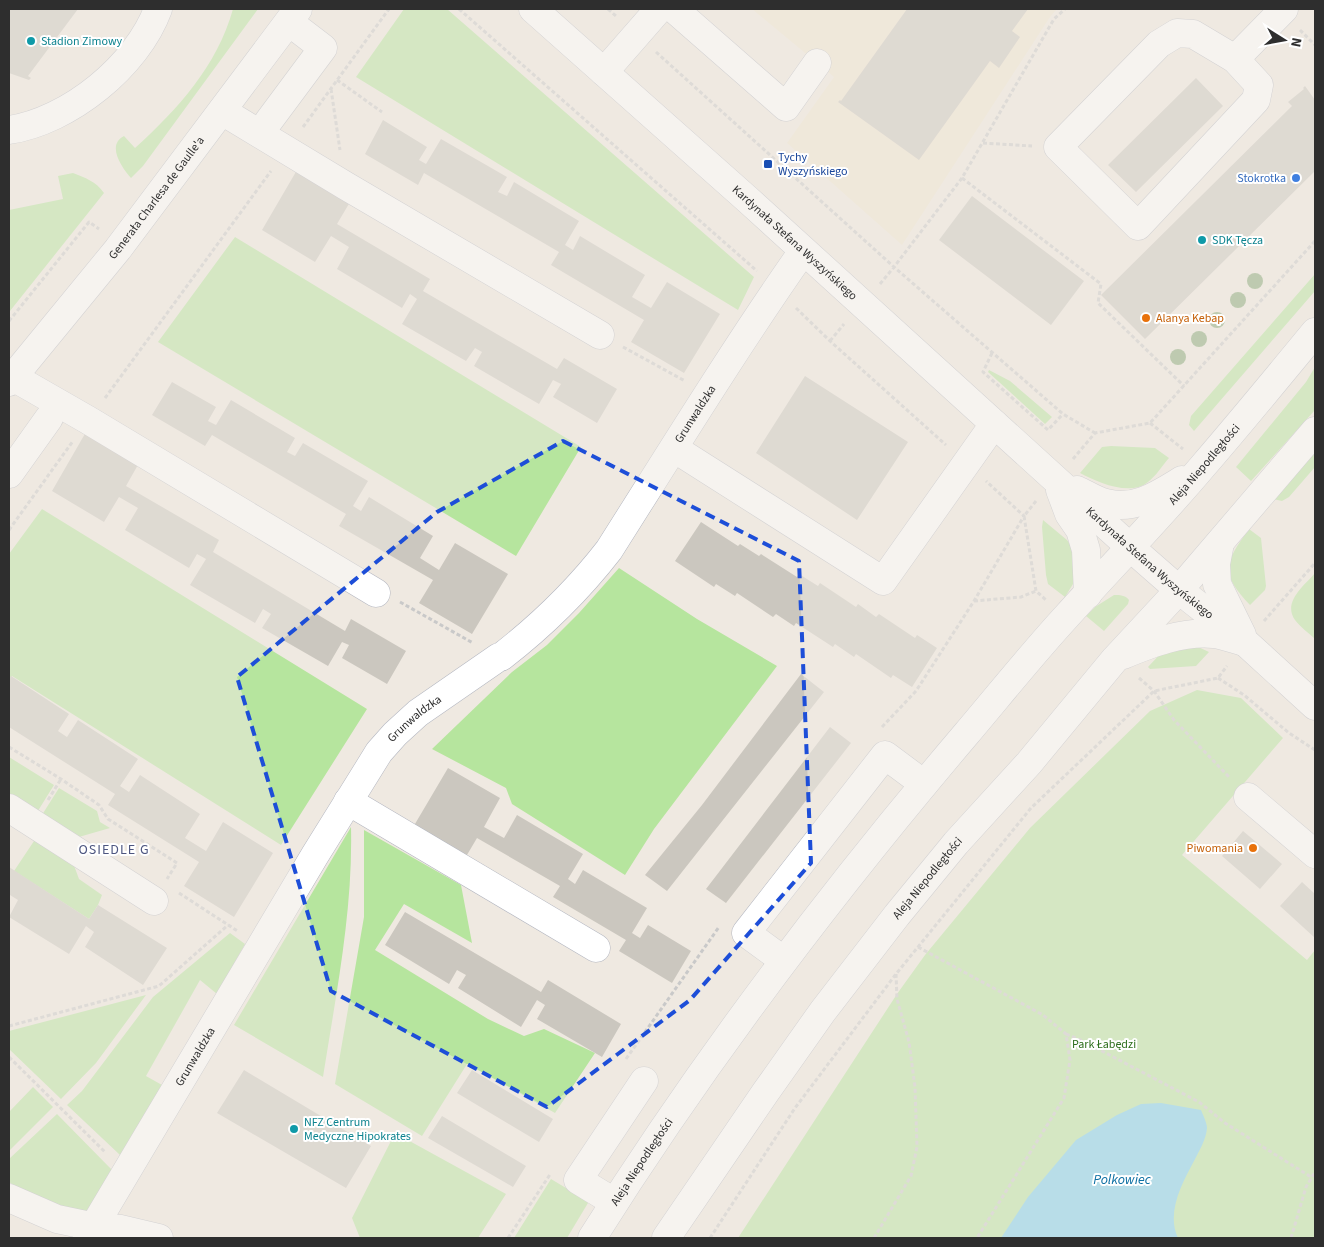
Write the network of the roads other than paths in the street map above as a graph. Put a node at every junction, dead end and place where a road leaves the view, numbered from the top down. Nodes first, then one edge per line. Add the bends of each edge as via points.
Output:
1 (158, 9) edge
2 (533, 9) edge
3 (659, 9) edge
4 (674, 9) edge
5 (1284, 9) edge
6 (293, 16) edge
7 (1235, 59) junction
8 (817, 64) dead end
9 (604, 72) junction
10 (222, 111) junction
11 (268, 122) dead end
12 (9, 130) edge
13 (803, 250) junction
14 (1315, 332) edge
15 (600, 335) road end
16 (11, 380) edge
17 (49, 418) dead end
18 (994, 424) junction
19 (1315, 432) edge
20 (675, 448) junction
21 (1203, 466) junction
22 (9, 474) edge
23 (1056, 479) junction
24 (1220, 543) junction
25 (1131, 548) junction
26 (1179, 590) junction
27 (376, 593) road end
28 (1088, 594) junction
29 (1246, 643) junction
30 (1115, 658) junction
31 (1315, 706) edge
32 (924, 784) junction
33 (1248, 797) road end
34 (348, 801) junction
35 (9, 808) edge
36 (1315, 854) edge
37 (159, 892) road end
38 (596, 948) dead end
39 (783, 960) junction
40 (644, 1081) dead end
41 (9, 1198) edge
42 (614, 1202) junction
43 (90, 1232) edge
44 (158, 1238) edge
45 (592, 1238) edge
46 (666, 1238) edge

1 - 12 street via 136,47 112,75 83,99 50,117
2 - 9 street, Kardynała Stefana Wyszyńskiego
3 - 9 street
4 - 8 street via 786,107
5 - 7 street
6 - 10 street, Generała Charlesa de Gaulle'a
6 - 11 street via 323,48
7 - 7 street via 1259,85 1256,100 1138,226 1058,147 1159,44 1177,33 1193,34
9 - 13 street, Kardynała Stefana Wyszyńskiego
10 - 15 street
10 - 16 street, Generała Charlesa de Gaulle'a via 118,249
13 - 18 street, Kardynała Stefana Wyszyńskiego
13 - 20 street, Grunwaldzka
14 - 21 street, Aleja Niepodległości
16 - 27 street via 88,420
17 - 22 street
18 - 20 street via 883,581
18 - 23 street, Kardynała Stefana Wyszyńskiego
19 - 24 street, Aleja Niepodległości
20 - 34 street, Grunwaldzka via 609,550 548,618 515,647 403,726 379,752
21 - 23 street, Kardynała Stefana Wyszyńskiego via 1133,505 1106,503
21 - 25 street, Aleja Niepodległości
23 - 25 street, Kardynała Stefana Wyszyńskiego
23 - 28 street via 1086,550
24 - 26 street, Aleja Niepodległości
24 - 29 street via 1217,584
25 - 26 street, Kardynała Stefana Wyszyńskiego
25 - 28 street, Aleja Niepodległości
26 - 29 street, Kardynała Stefana Wyszyńskiego
26 - 30 street, Aleja Niepodległości
28 - 32 street, Aleja Niepodległości
29 - 30 street, Kardynała Stefana Wyszyńskiego via 1215,634 1191,634 1156,641
29 - 31 street, Kardynała Stefana Wyszyńskiego
30 - 46 street, Aleja Niepodległości via 887,928 770,1084
32 - 39 street, Aleja Niepodległości
32 - 39 street via 885,756 746,933
33 - 36 street
34 - 38 street
34 - 43 street, Grunwaldzka
35 - 37 street
39 - 42 street, Aleja Niepodległości
40 - 42 street via 578,1180
41 - 43 street
42 - 45 street, Aleja Niepodległości
43 - 44 street via 120,1229

